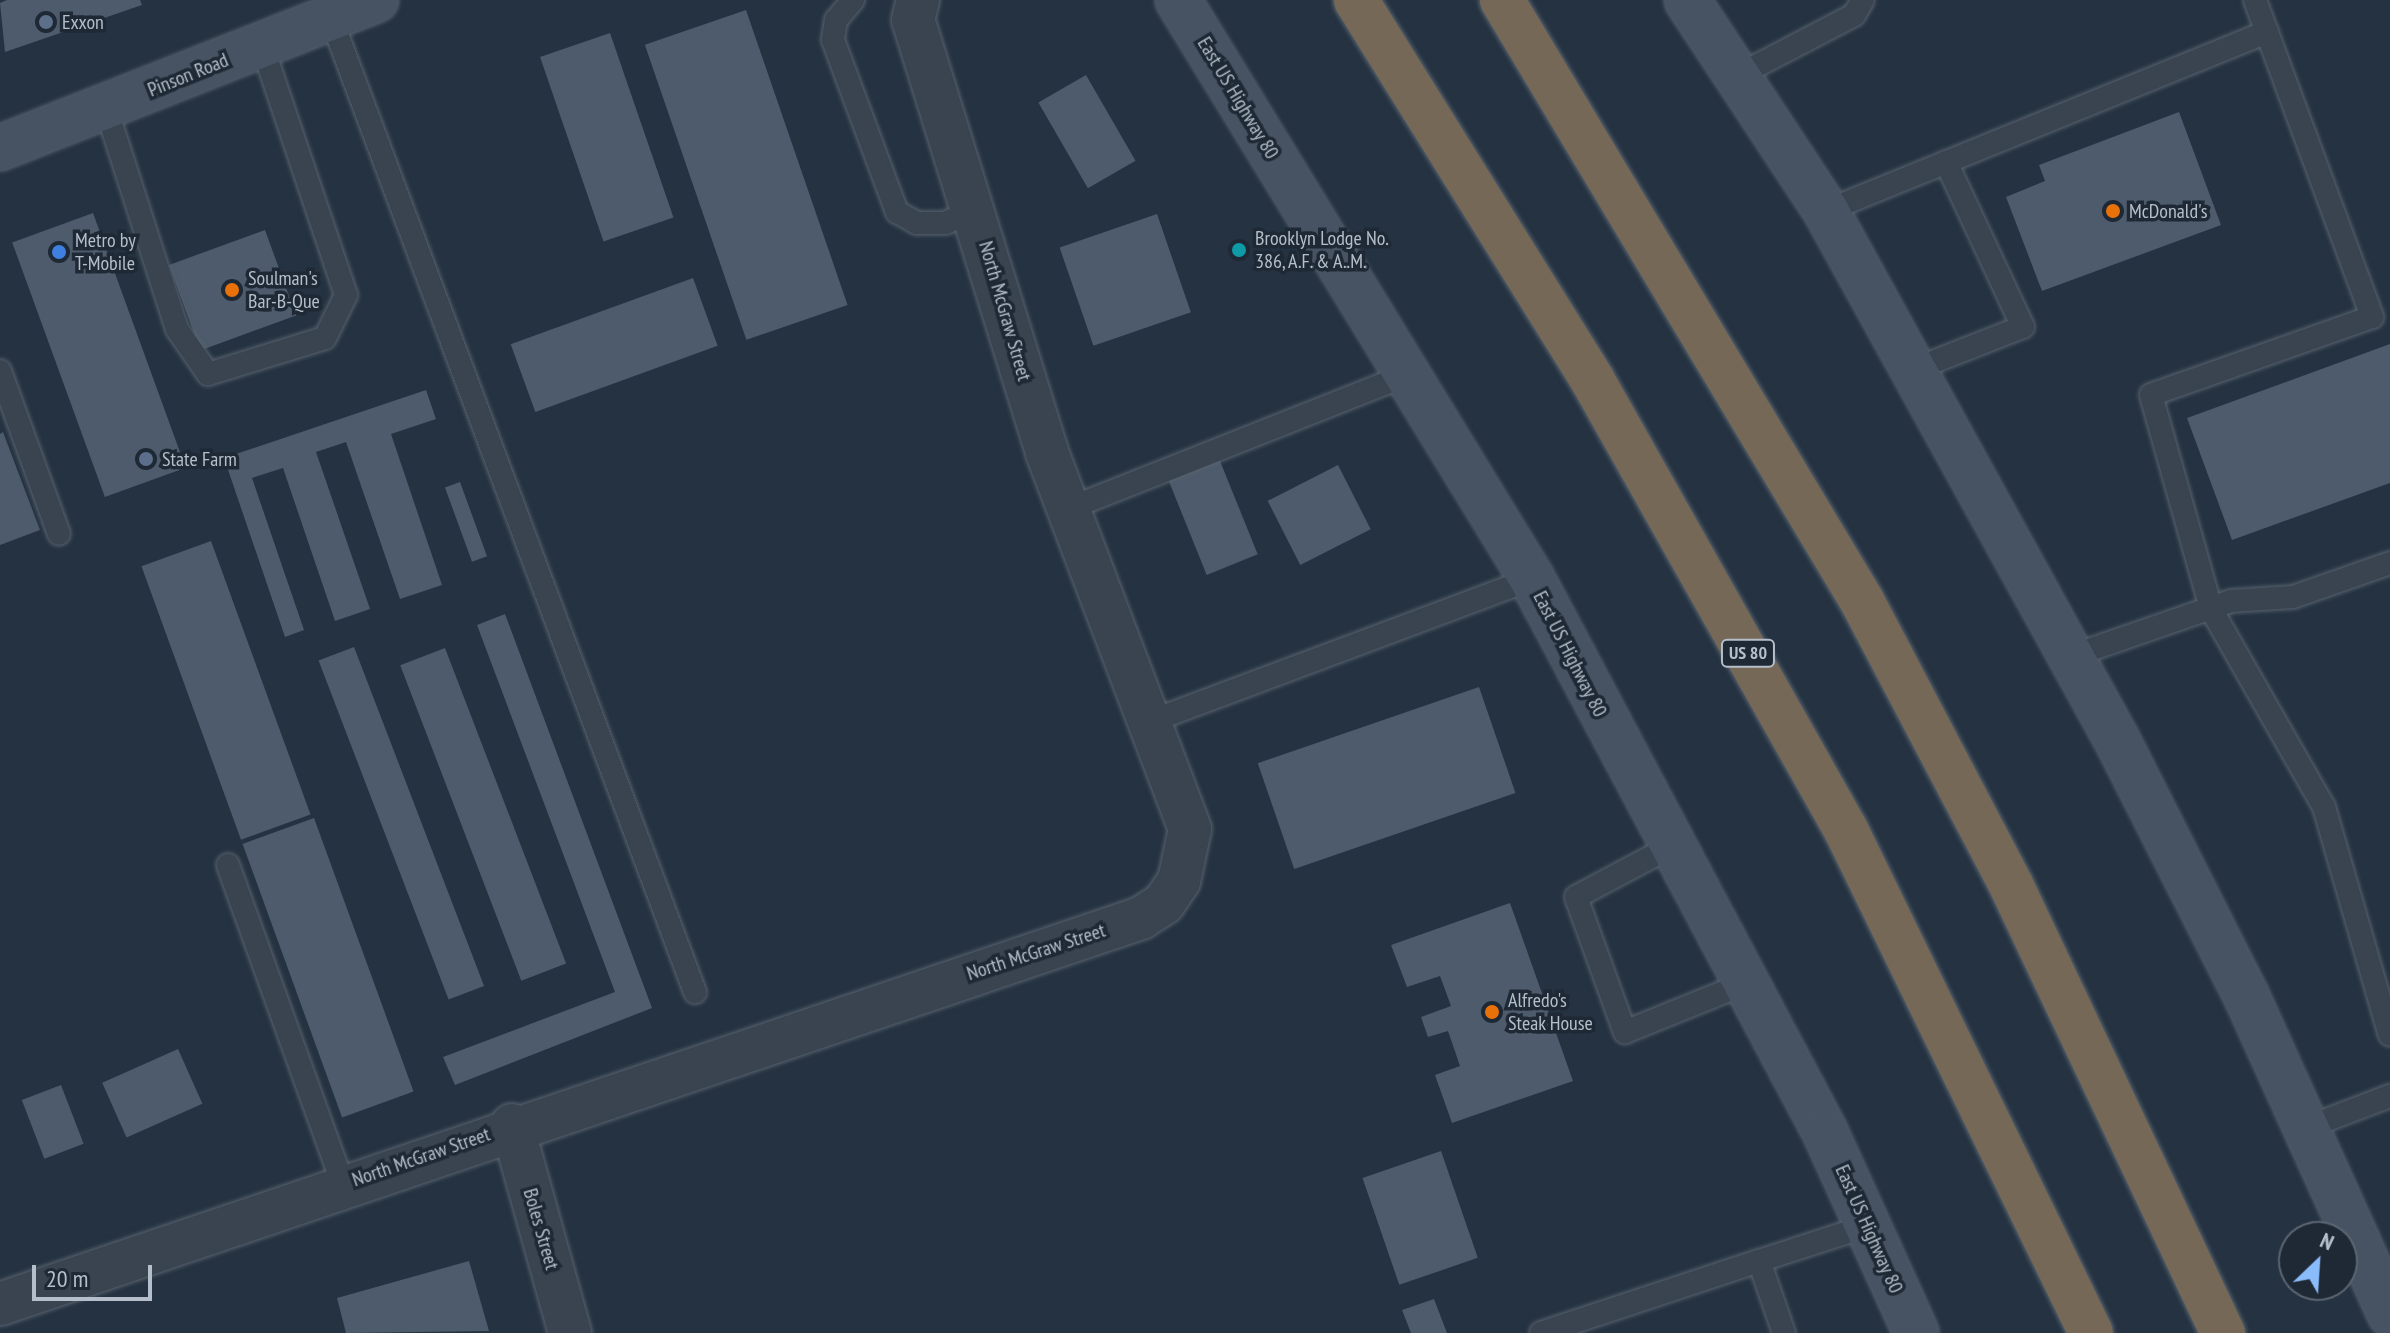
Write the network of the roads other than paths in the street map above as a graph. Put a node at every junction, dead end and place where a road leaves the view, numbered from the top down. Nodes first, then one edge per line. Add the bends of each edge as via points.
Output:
1 (376, 0) edge
2 (853, 0) edge
3 (918, 0) edge
4 (1178, 0) edge
5 (1356, 0) edge
6 (1502, 0) edge
7 (1687, 0) edge
8 (1863, 0) edge
9 (2255, 0) edge
10 (328, 9) edge
11 (2267, 32) junction
12 (262, 46) junction
13 (1737, 76) junction
14 (106, 108) junction
15 (0, 148) edge
16 (1946, 162) junction
17 (975, 210) junction
18 (1826, 211) junction
19 (2381, 314) edge
20 (1915, 369) junction
21 (0, 371) edge
22 (1406, 375) junction
23 (1068, 509) junction
24 (59, 534) dead end
25 (2390, 563) edge
26 (1532, 579) junction
27 (2211, 609) junction
28 (2072, 656) junction
29 (1149, 722) junction
30 (1670, 847) junction
31 (228, 865) dead end
32 (1744, 984) junction
33 (695, 992) dead end
34 (2390, 1035) edge
35 (2390, 1096) edge
36 (512, 1125) junction
37 (2306, 1128) junction
38 (343, 1184) junction
39 (1867, 1226) junction
40 (1759, 1261) junction
41 (0, 1304) edge
42 (2390, 1314) edge
43 (570, 1333) edge
44 (1541, 1333) edge
45 (1784, 1333) edge
46 (1916, 1333) edge
47 (2091, 1333) edge
48 (2223, 1333) edge

1 - 10 main road, Pinson Road
2 - 17 lane via 836,20 833,40 897,212 917,223 945,223
3 - 17 street, North McGraw Street via 913,20
4 - 22 main road, East US Highway 80
5 - 47 highway, US 80 via 1593,381 1846,830
6 - 48 highway via 1862,601 2018,899
7 - 13 main road
8 - 13 lane via 1854,15
9 - 11 lane
10 - 12 main road, Pinson Road
10 - 33 lane
11 - 16 lane
11 - 19 lane
12 - 14 main road, Pinson Road
12 - 14 lane via 346,295 325,338 208,374 177,329
13 - 18 main road
14 - 15 main road, Pinson Road
16 - 18 lane
16 - 20 lane via 2023,327
17 - 23 street, North McGraw Street
18 - 20 main road
19 - 27 lane via 2151,395
20 - 28 main road
21 - 24 lane
22 - 23 lane
22 - 26 main road, East US Highway 80
23 - 29 street, North McGraw Street
25 - 27 lane via 2293,597
26 - 29 lane
26 - 30 main road, East US Highway 80
27 - 28 lane
27 - 34 lane via 2324,807
28 - 37 main road
29 - 36 street, North McGraw Street via 1190,829 1179,881 1153,910
30 - 32 main road, East US Highway 80
30 - 32 lane via 1576,897 1625,1032
31 - 38 lane
32 - 39 main road, East US Highway 80
35 - 37 lane
36 - 38 street, North McGraw Street
36 - 43 street, Boles Street
37 - 42 main road
38 - 41 street, North McGraw Street
39 - 40 lane
39 - 46 main road, East US Highway 80
40 - 44 lane
40 - 45 lane

